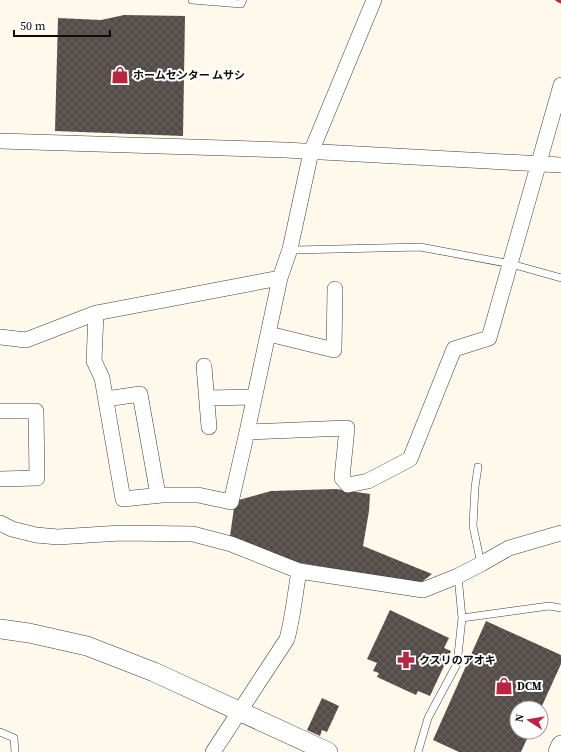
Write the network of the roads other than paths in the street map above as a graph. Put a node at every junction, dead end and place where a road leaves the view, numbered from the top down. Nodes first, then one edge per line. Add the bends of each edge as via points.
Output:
1 (192, 0) edge
2 (243, 0) edge
3 (374, 0) edge
4 (561, 85) edge
5 (0, 141) edge
6 (311, 152) junction
7 (538, 164) junction
8 (561, 165) edge
9 (290, 249) junction
10 (511, 264) junction
11 (280, 278) junction
12 (561, 278) edge
13 (335, 289) dead end
14 (96, 313) junction
15 (268, 334) junction
16 (0, 337) edge
17 (204, 366) dead end
18 (254, 397) junction
19 (207, 398) junction
20 (106, 399) junction
21 (0, 411) edge
22 (209, 427) dead end
23 (247, 432) junction
24 (478, 467) dead end
25 (0, 479) edge
26 (158, 495) junction
27 (0, 523) edge
28 (561, 533) edge
29 (481, 564) junction
30 (299, 571) junction
31 (458, 576) junction
32 (561, 608) edge
33 (462, 618) junction
34 (0, 629) edge
35 (239, 712) junction
36 (0, 732) edge
37 (561, 745) edge
38 (15, 752) edge
39 (213, 752) edge
40 (328, 752) edge
41 (418, 752) edge
42 (558, 752) edge

1 - 2 lane via 241,4
3 - 6 street
4 - 7 street
5 - 6 street
6 - 7 street
6 - 9 street
7 - 8 street
7 - 10 street
9 - 10 lane via 420,246
9 - 11 street
10 - 12 lane
10 - 23 street via 489,338 454,349 410,458 368,481 348,486 342,478 347,428
11 - 14 street
11 - 15 street
13 - 15 street via 334,350
14 - 16 street via 26,340
14 - 20 street via 94,361 102,378
15 - 18 street
17 - 19 street
18 - 19 street
18 - 23 street
19 - 22 street
20 - 26 street via 124,499
20 - 26 street via 140,394
21 - 25 street via 36,411 37,478
23 - 26 street via 231,502 198,495
24 - 29 lane via 473,526
27 - 30 street via 36,535 58,537 120,533 193,534 231,544
28 - 29 street via 509,548
29 - 31 street
30 - 31 street via 423,590
30 - 35 street via 287,639
31 - 33 lane
32 - 33 lane via 549,606
33 - 41 lane via 457,664 428,718
34 - 35 street via 87,646 154,672
35 - 39 street
35 - 40 street
36 - 38 lane via 14,738
37 - 42 street

